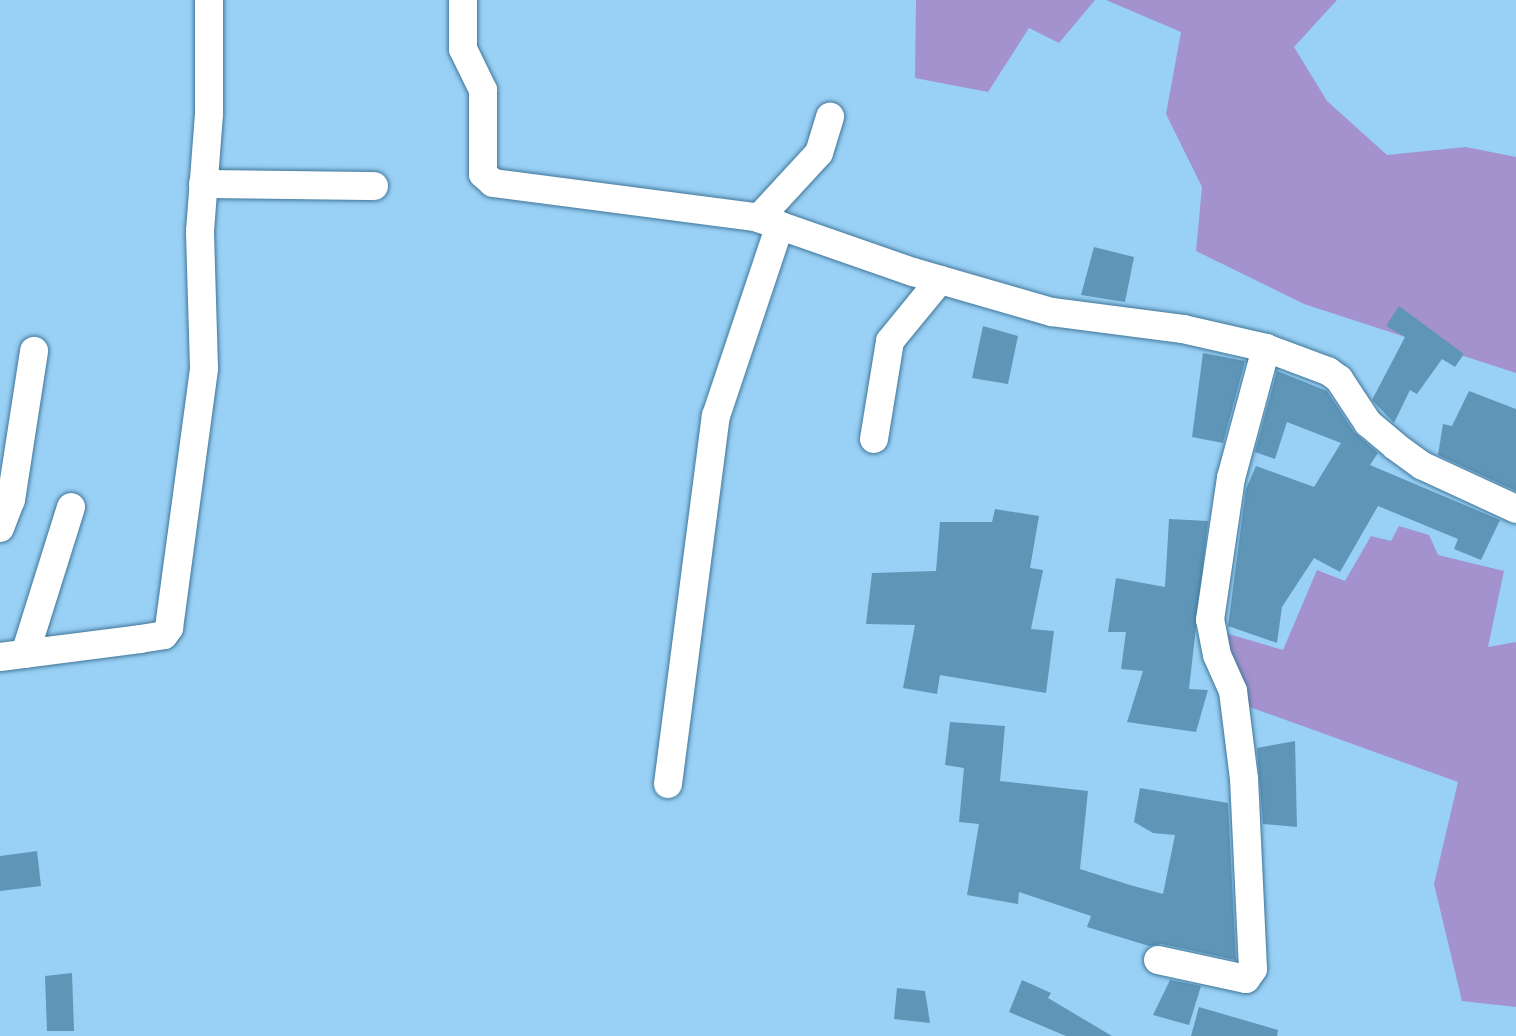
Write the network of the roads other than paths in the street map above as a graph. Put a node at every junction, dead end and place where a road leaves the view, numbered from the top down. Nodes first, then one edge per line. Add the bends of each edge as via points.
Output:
1 (209, 0) edge
2 (463, 0) edge
3 (830, 117) dead end
4 (203, 184) junction
5 (374, 186) dead end
6 (770, 222) junction
7 (940, 280) junction
8 (1265, 348) junction
9 (34, 352) dead end
10 (874, 439) dead end
11 (71, 507) dead end
12 (1516, 509) edge
13 (0, 528) edge
14 (12, 655) edge
15 (668, 783) dead end
16 (1158, 960) dead end

1 - 4 street
2 - 6 street via 463,49 484,90 483,174 493,183
3 - 6 street via 819,153
4 - 5 street
4 - 14 street via 204,368 169,628 164,635
6 - 7 street
6 - 15 street via 716,416
7 - 8 street via 1052,312 1183,329
7 - 10 street via 890,341
8 - 12 street via 1328,371 1339,379 1368,423 1395,446 1423,466
8 - 16 street via 1231,478 1210,620 1217,655 1233,691 1244,779 1253,969 1246,979
9 - 13 street via 11,500
11 - 14 street

